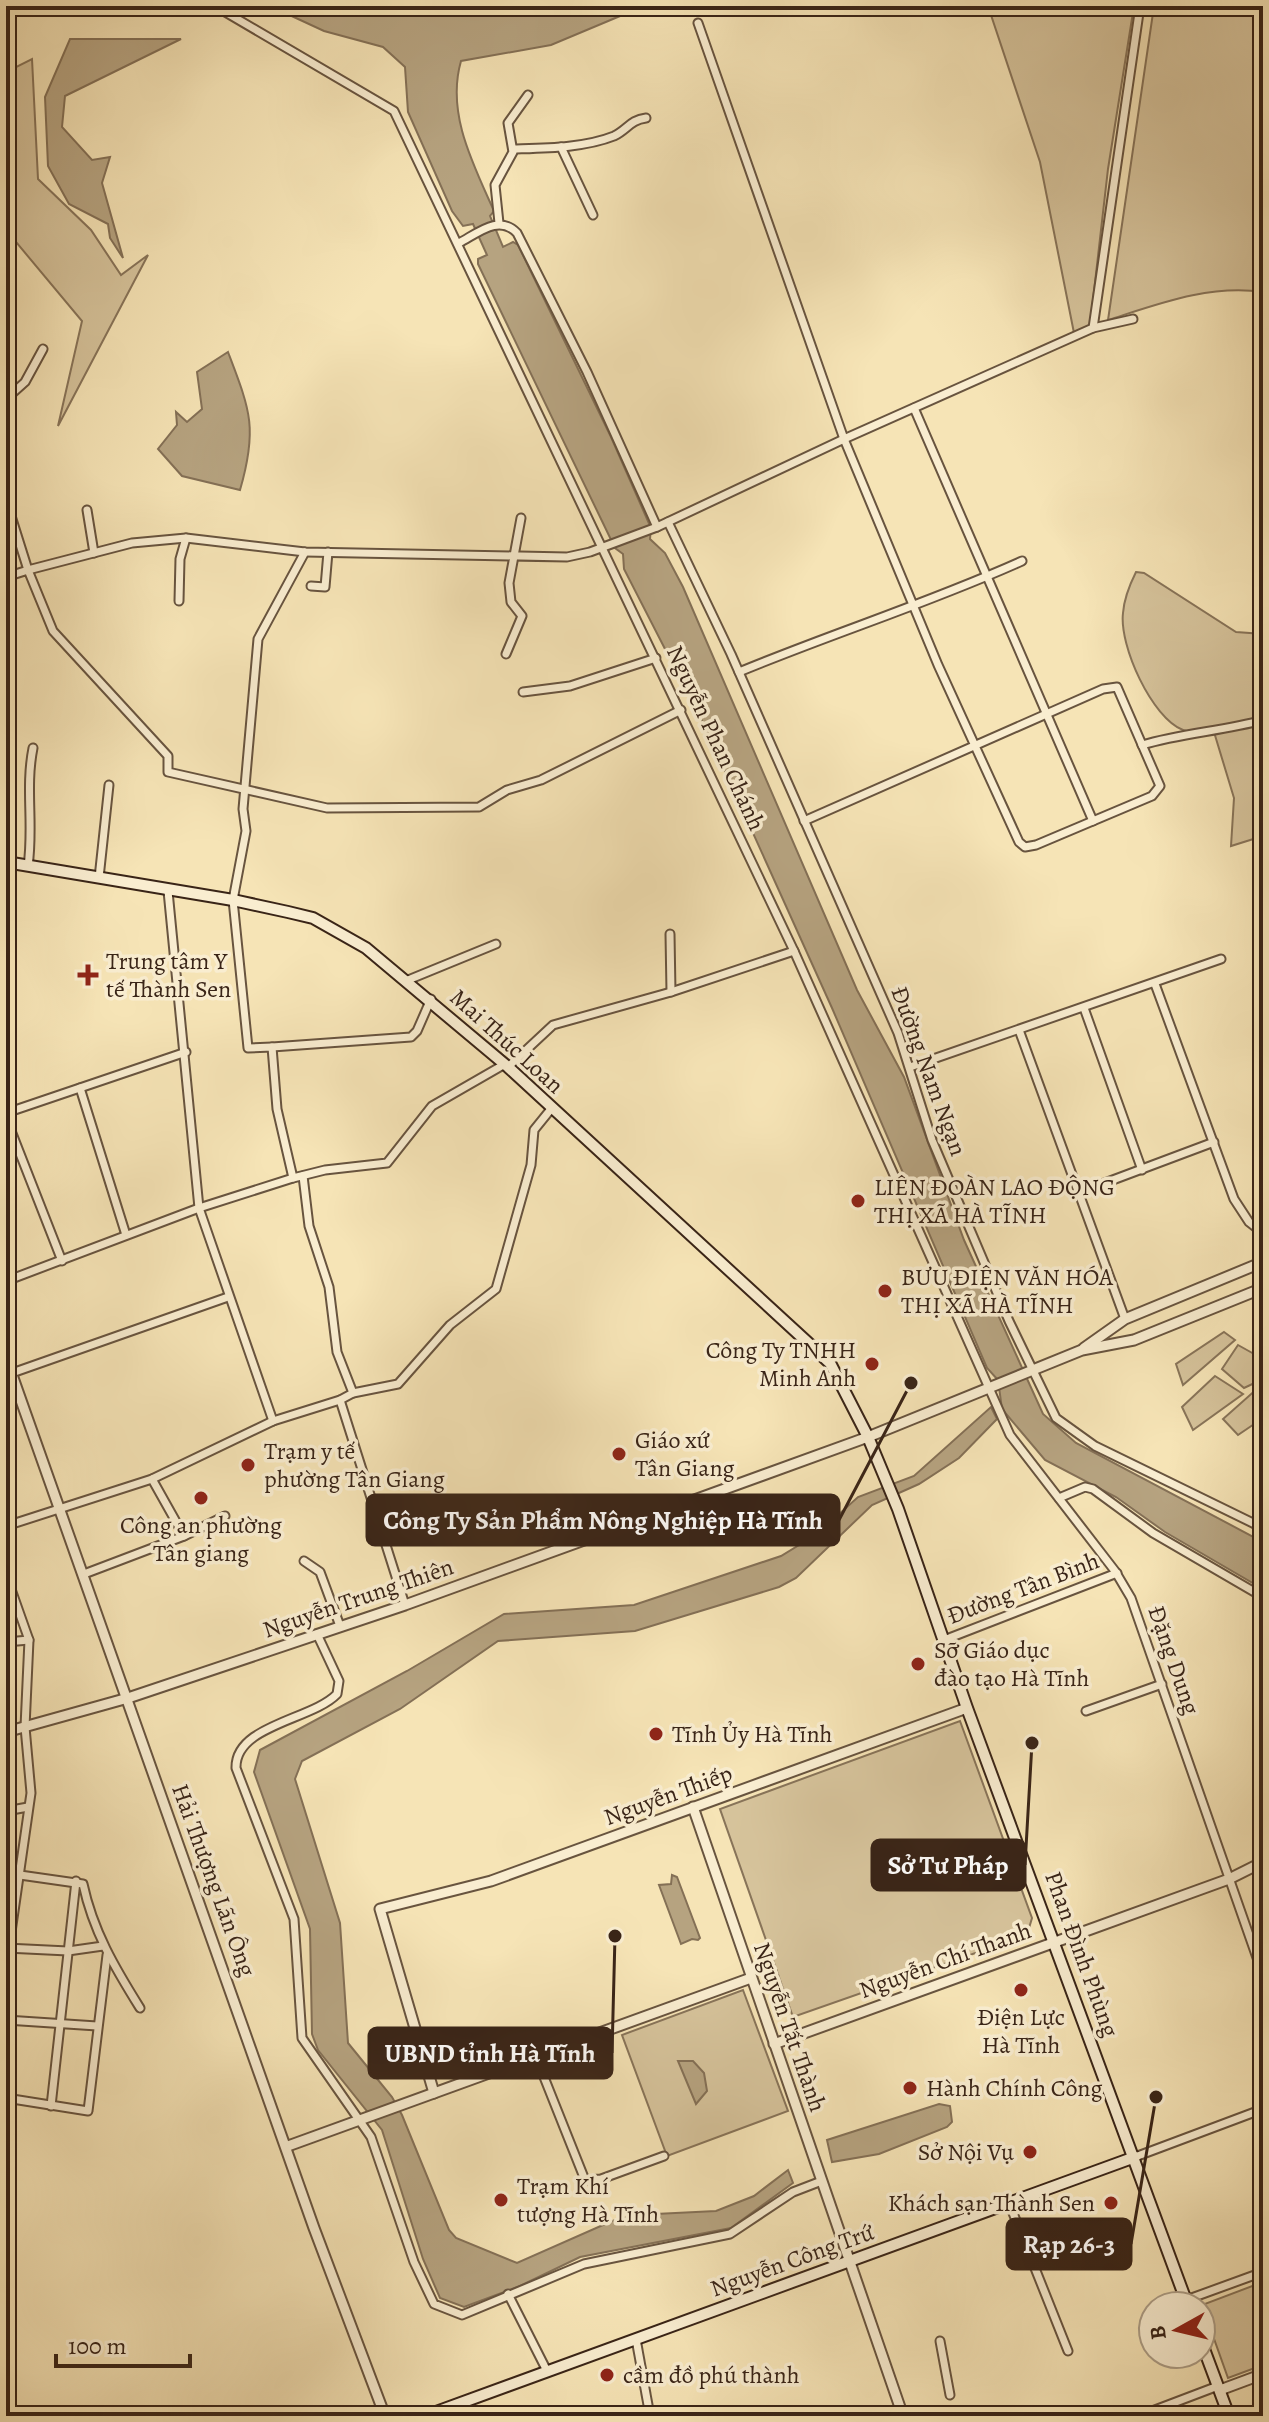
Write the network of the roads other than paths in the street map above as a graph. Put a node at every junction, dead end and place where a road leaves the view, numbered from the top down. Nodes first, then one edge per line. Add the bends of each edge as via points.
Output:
1 (215, 6) edge
2 (1140, 6) edge
3 (698, 23) dead end
4 (528, 95) dead end
5 (646, 118) dead end
6 (561, 147) junction
7 (513, 149) junction
8 (593, 215) dead end
9 (497, 224) junction
10 (459, 243) junction
11 (1133, 319) dead end
12 (1093, 328) junction
13 (43, 349) dead end
14 (6, 399) edge
15 (914, 408) junction
16 (844, 439) junction
17 (6, 500) edge
18 (87, 510) dead end
19 (521, 518) dead end
20 (668, 522) junction
21 (655, 528) junction
22 (186, 538) junction
23 (608, 546) junction
24 (305, 552) junction
25 (328, 552) junction
26 (94, 553) junction
27 (514, 555) junction
28 (1022, 561) dead end
29 (28, 570) junction
30 (6, 577) edge
31 (986, 577) junction
32 (311, 586) dead end
33 (179, 601) dead end
34 (916, 607) junction
35 (506, 654) dead end
36 (656, 658) junction
37 (739, 672) junction
38 (523, 692) dead end
39 (681, 710) junction
40 (1047, 714) junction
41 (1263, 720) edge
42 (977, 745) junction
43 (1142, 745) junction
44 (33, 748) dead end
45 (109, 785) dead end
46 (248, 788) junction
47 (804, 821) junction
48 (1093, 821) junction
49 (6, 862) edge
50 (28, 866) junction
51 (99, 878) junction
52 (168, 891) junction
53 (233, 900) junction
54 (670, 934) dead end
55 (496, 944) dead end
56 (794, 951) junction
57 (1221, 959) dead end
58 (408, 980) junction
59 (1155, 984) junction
60 (671, 992) junction
61 (431, 999) junction
62 (1084, 1008) junction
63 (1019, 1030) junction
64 (272, 1047) junction
65 (186, 1052) junction
66 (506, 1066) junction
67 (910, 1067) junction
68 (80, 1088) junction
69 (551, 1109) junction
70 (6, 1115) edge
71 (1214, 1142) junction
72 (1142, 1170) junction
73 (303, 1176) junction
74 (293, 1178) junction
75 (1078, 1193) junction
76 (199, 1208) junction
77 (1263, 1233) edge
78 (126, 1235) junction
79 (62, 1261) junction
80 (1263, 1262) edge
81 (6, 1281) edge
82 (1263, 1288) edge
83 (228, 1297) junction
84 (1125, 1319) junction
85 (1082, 1350) junction
86 (6, 1358) edge
87 (1031, 1370) junction
88 (12, 1373) junction
89 (988, 1388) junction
90 (353, 1393) junction
91 (340, 1400) junction
92 (273, 1421) junction
93 (868, 1437) junction
94 (152, 1479) junction
95 (1059, 1498) junction
96 (60, 1508) junction
97 (1263, 1515) edge
98 (225, 1516) dead end
99 (6, 1526) edge
100 (1260, 1527) edge
101 (184, 1536) junction
102 (304, 1561) dead end
103 (1117, 1573) junction
104 (84, 1574) junction
105 (6, 1575) edge
106 (1263, 1597) edge
107 (405, 1605) junction
108 (340, 1626) junction
109 (317, 1634) junction
110 (29, 1640) junction
111 (944, 1640) junction
112 (6, 1642) edge
113 (1162, 1684) junction
114 (128, 1698) junction
115 (967, 1708) junction
116 (1086, 1711) dead end
117 (25, 1727) junction
118 (6, 1732) edge
119 (28, 1807) junction
120 (693, 1807) junction
121 (6, 1811) edge
122 (1263, 1862) edge
123 (20, 1875) junction
124 (6, 1877) edge
125 (1229, 1879) junction
126 (76, 1881) junction
127 (1056, 1940) junction
128 (103, 1946) junction
129 (7, 1948) edge
130 (68, 1951) junction
131 (107, 1955) junction
132 (6, 1967) edge
133 (1263, 1975) edge
134 (751, 1978) junction
135 (140, 2008) dead end
136 (6, 2020) edge
137 (60, 2026) junction
138 (97, 2026) junction
139 (774, 2044) junction
140 (536, 2057) junction
141 (434, 2093) junction
142 (6, 2098) edge
143 (51, 2106) junction
144 (1263, 2109) edge
145 (365, 2119) junction
146 (288, 2146) junction
147 (664, 2156) dead end
148 (1135, 2157) junction
149 (819, 2182) junction
150 (1009, 2203) junction
151 (848, 2261) junction
152 (1263, 2272) edge
153 (1182, 2290) edge
154 (1217, 2291) edge
155 (508, 2294) junction
156 (636, 2339) junction
157 (940, 2341) dead end
158 (1068, 2351) dead end
159 (1212, 2370) edge
160 (547, 2371) junction
161 (1263, 2374) edge
162 (1219, 2388) junction
163 (950, 2395) dead end
164 (385, 2416) edge
165 (425, 2416) edge
166 (650, 2416) edge
167 (903, 2416) edge
168 (1139, 2416) edge
169 (1229, 2416) edge

1 - 10 street, Nguyễn Phan Chánh via 394,111
2 - 12 street
3 - 16 street
4 - 7 street via 509,118
5 - 6 street via 632,120 615,136
6 - 7 street
6 - 8 street
7 - 9 street via 495,185
9 - 10 street
9 - 21 street via 517,233 587,372
10 - 23 street, Nguyễn Phan Chánh
11 - 12 street
12 - 15 street
13 - 14 street via 25,382
15 - 16 street
15 - 31 street
16 - 20 street
16 - 34 street
17 - 29 street
18 - 26 street
19 - 27 street
20 - 21 street
20 - 37 street, Đường Nam Ngạn
21 - 23 street
22 - 24 street
22 - 26 street
22 - 33 street
23 - 27 street via 567,557
23 - 36 street, Nguyễn Phan Chánh
24 - 25 street
24 - 46 street via 258,639
25 - 27 street
25 - 32 street via 325,587
26 - 29 street
27 - 35 street via 509,597 522,616
28 - 31 street
29 - 30 street
29 - 46 street via 53,631 168,756 168,772
31 - 34 street
31 - 40 street
34 - 37 street
34 - 42 street
36 - 38 street via 570,686
36 - 39 street, Nguyễn Phan Chánh
37 - 47 street, Đường Nam Ngạn
39 - 46 street via 479,807 327,808
39 - 56 street, Nguyễn Phan Chánh
40 - 42 street
40 - 43 street via 1117,687
40 - 48 street
41 - 43 street
42 - 47 street
42 - 48 street via 1022,846
43 - 48 street via 1158,791
44 - 50 street via 27,786 33,829
45 - 51 street
46 - 53 street
47 - 67 street, Đường Nam Ngạn
49 - 50 main road, Mai Thúc Loan
50 - 51 main road, Mai Thúc Loan
51 - 52 main road, Mai Thúc Loan
52 - 53 main road, Mai Thúc Loan
52 - 65 street
53 - 58 main road, Mai Thúc Loan via 313,918
53 - 64 street via 248,1048
54 - 60 street
55 - 58 street
56 - 60 street
56 - 89 street, Nguyễn Phan Chánh
57 - 59 street
58 - 61 main road, Mai Thúc Loan
59 - 62 street
59 - 71 street
60 - 66 street via 553,1025
61 - 64 street via 411,1037
61 - 66 main road, Mai Thúc Loan
62 - 63 street
62 - 72 street
63 - 67 street
63 - 75 street
64 - 74 street via 277,1109
65 - 68 street
65 - 76 street
66 - 69 main road, Mai Thúc Loan
66 - 73 street via 432,1106 387,1163
67 - 87 street, Đường Nam Ngạn via 932,1140
68 - 70 street
68 - 78 street
69 - 90 street via 534,1130 531,1165 496,1289 450,1325 398,1384
69 - 93 main road, Mai Thúc Loan via 830,1363
70 - 79 street
71 - 72 street
71 - 77 street via 1234,1199
72 - 75 street
73 - 74 street
73 - 90 street via 309,1226 329,1287 337,1352
74 - 76 street
75 - 84 street
76 - 78 street
76 - 83 street
78 - 79 street
79 - 81 street
80 - 84 street
82 - 85 street via 1134,1340
83 - 88 street
83 - 92 street
84 - 85 street
85 - 87 street, Nguyễn Trung Thiên
86 - 88 street, Hải Thượng Lãn Ông
87 - 89 street, Nguyễn Trung Thiên
87 - 100 street, Đường Nam Ngạn via 1066,1429
88 - 96 street, Hải Thượng Lãn Ông
89 - 93 street, Nguyễn Trung Thiên
89 - 95 street, Đặng Dung via 1010,1435
90 - 91 street
91 - 92 street
91 - 107 street
92 - 94 street
93 - 107 street, Nguyễn Trung Thiên
93 - 111 main road, Phan Đình Phùng
94 - 96 street
94 - 101 street
95 - 103 street, Đặng Dung
95 - 106 street via 1093,1489 1153,1533
96 - 99 street
96 - 104 street, Hải Thượng Lãn Ông
97 - 100 street
98 - 101 street
101 - 104 street
102 - 108 street via 320,1572
103 - 111 street, Đường Tân Bình
103 - 113 street, Đặng Dung
104 - 114 street, Hải Thượng Lãn Ông
105 - 110 street
107 - 108 street, Nguyễn Trung Thiên
108 - 109 street, Nguyễn Trung Thiên
109 - 114 street, Nguyễn Trung Thiên
109 - 145 street via 339,1681 337,1694 247,1740 237,1754 236,1768 294,1919 302,2038
110 - 112 street
110 - 117 street
111 - 115 main road, Phan Đình Phùng
113 - 116 street
113 - 125 street, Đặng Dung
114 - 117 street, Nguyễn Trung Thiên
114 - 146 street, Hải Thượng Lãn Ông
115 - 120 street, Nguyễn Thiếp
115 - 127 main road, Phan Đình Phùng
117 - 118 street, Nguyễn Trung Thiên
117 - 119 street
119 - 121 street
119 - 123 street
120 - 134 street, Nguyễn Tất Thành
120 - 141 street, Nguyễn Thiếp via 491,1881 380,1909
122 - 125 street, Nguyễn Chí Thanh
123 - 124 street
123 - 126 street
123 - 129 street
125 - 127 street, Nguyễn Chí Thanh
125 - 133 street, Đặng Dung
126 - 128 street via 83,1884
126 - 130 street
127 - 139 street, Nguyễn Chí Thanh
127 - 148 main road, Phan Đình Phùng
128 - 130 street
128 - 131 street
129 - 130 street
129 - 132 street
130 - 137 street
131 - 135 street
131 - 138 street
134 - 139 street, Nguyễn Tất Thành
134 - 140 street
136 - 137 street
137 - 138 street
137 - 143 street
138 - 143 street via 88,2111
139 - 149 street, Nguyễn Tất Thành
140 - 141 street
140 - 147 street via 585,2180
141 - 145 street
142 - 143 street
144 - 148 street, Nguyễn Công Trứ
145 - 146 street
145 - 155 street via 414,2262 434,2304 462,2315
146 - 164 street, Hải Thượng Lãn Ông
148 - 150 main road, Nguyễn Công Trứ
148 - 153 main road, Phan Đình Phùng
149 - 151 street, Nguyễn Tất Thành
149 - 155 street via 793,2192 730,2234 584,2264
150 - 151 main road, Nguyễn Công Trứ
150 - 158 street
151 - 156 main road, Nguyễn Công Trứ
151 - 167 street, Nguyễn Tất Thành
152 - 154 street
155 - 160 street
156 - 160 main road, Nguyễn Công Trứ
156 - 166 street
157 - 163 street
159 - 162 main road
160 - 165 main road, Nguyễn Công Trứ
161 - 162 street
162 - 168 street
162 - 169 main road

